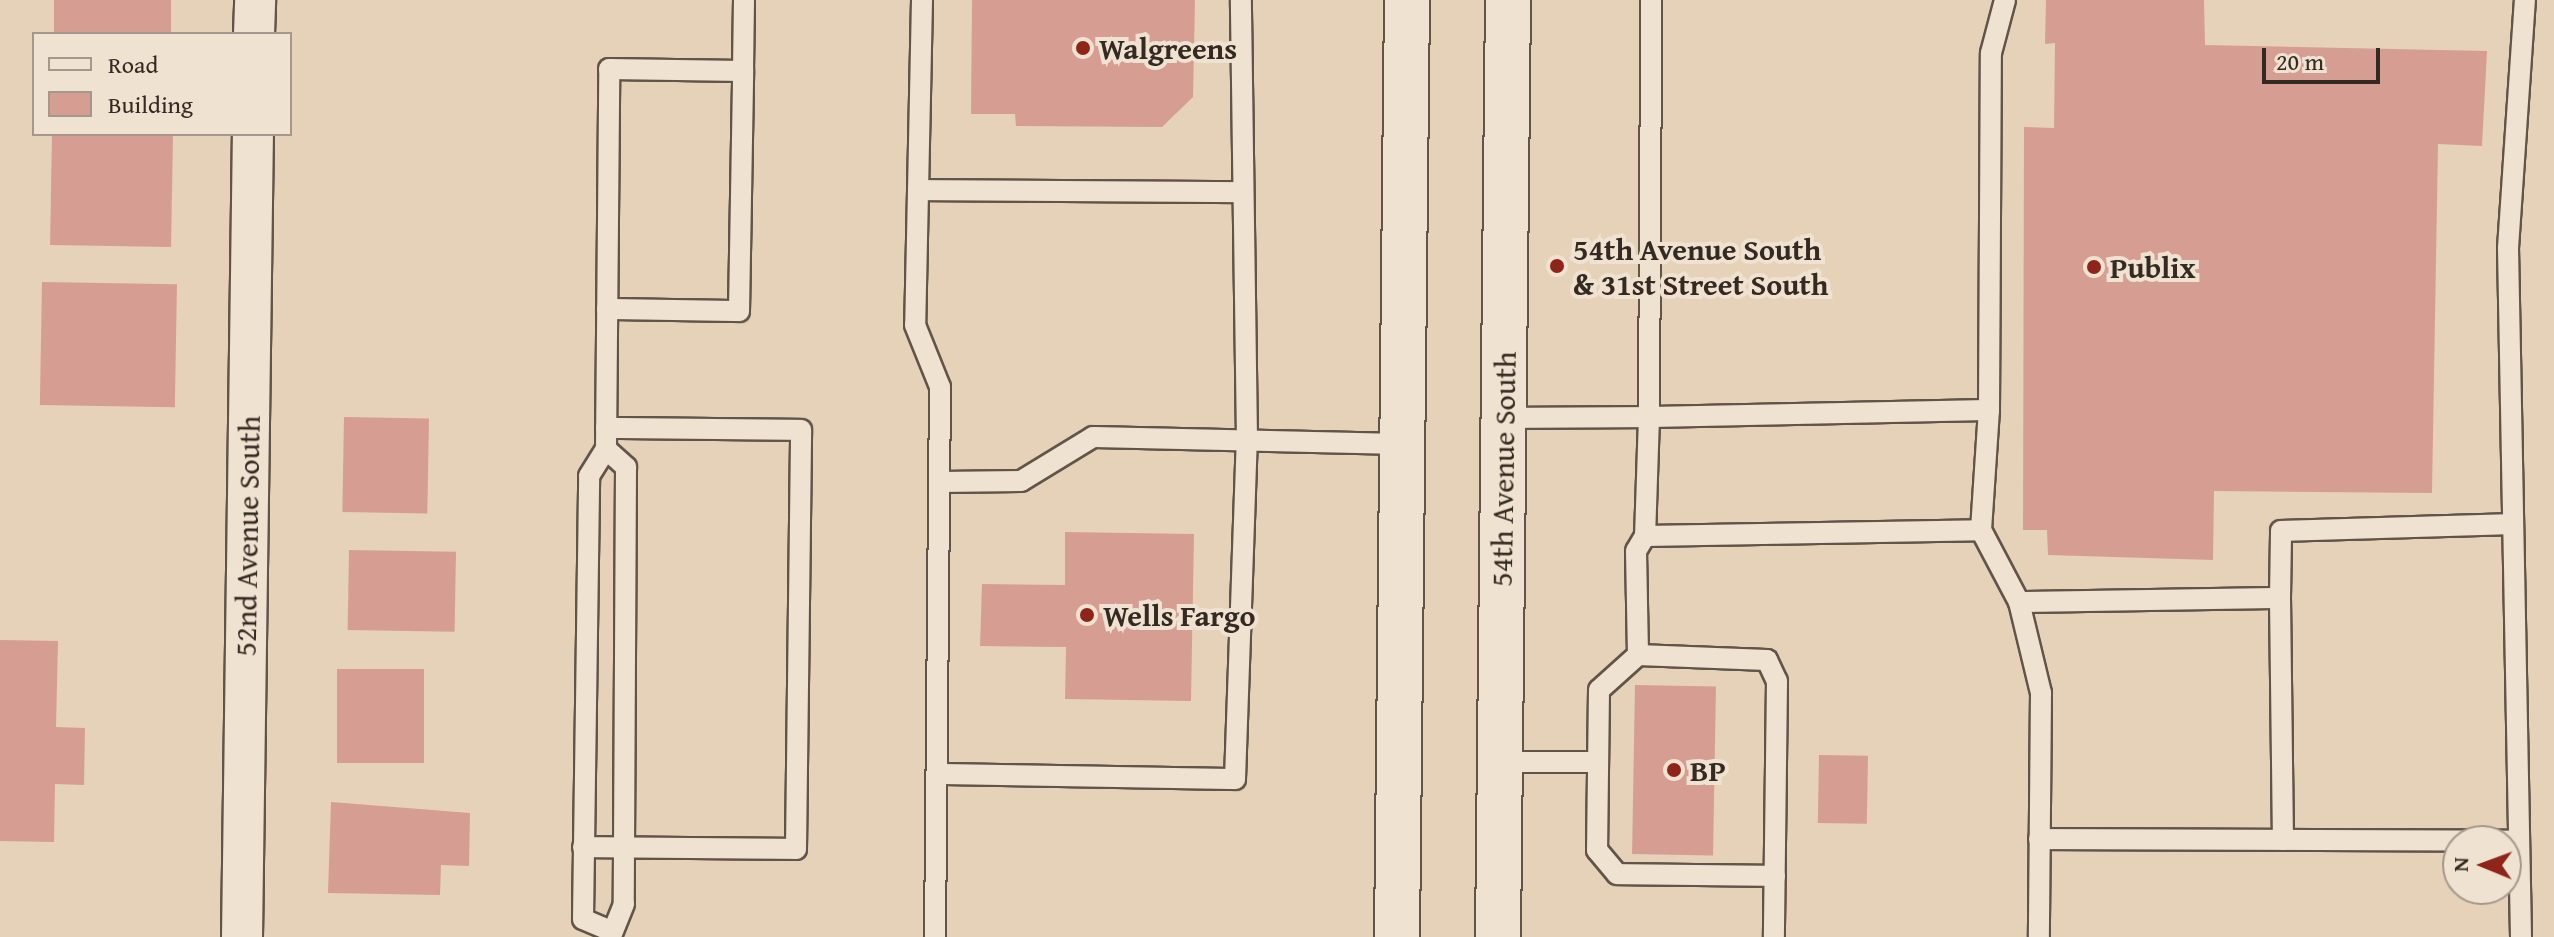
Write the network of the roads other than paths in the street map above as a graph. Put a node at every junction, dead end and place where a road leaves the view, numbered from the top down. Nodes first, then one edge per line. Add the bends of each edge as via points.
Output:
1 (255, 0) edge
2 (744, 0) edge
3 (922, 0) edge
4 (1241, 0) edge
5 (1407, 0) edge
6 (1508, 0) edge
7 (1651, 0) edge
8 (2005, 0) edge
9 (2525, 0) edge
10 (254, 32) edge
11 (743, 71) junction
12 (253, 136) edge
13 (918, 190) junction
14 (1243, 192) junction
15 (607, 309) junction
16 (1989, 410) junction
17 (1649, 417) junction
18 (1503, 418) junction
19 (606, 439) junction
20 (1247, 440) junction
21 (1402, 444) junction
22 (940, 482) junction
23 (2513, 524) junction
24 (1981, 530) junction
25 (1645, 536) junction
26 (2280, 598) junction
27 (2019, 602) junction
28 (1638, 655) junction
29 (1499, 762) junction
30 (1598, 762) junction
31 (939, 774) junction
32 (2519, 825) edge
33 (2039, 839) junction
34 (2283, 840) junction
35 (2442, 841) edge
36 (583, 847) junction
37 (624, 848) junction
38 (1775, 876) junction
39 (2520, 905) edge
40 (611, 934) edge
41 (242, 937) edge
42 (935, 937) edge
43 (1397, 937) edge
44 (1498, 937) edge
45 (1774, 937) edge
46 (2039, 937) edge
47 (2521, 937) edge

1 - 10 street
2 - 11 lane
3 - 13 lane
4 - 14 lane
5 - 21 main road
6 - 18 main road, 54th Avenue South
7 - 17 lane
8 - 16 lane via 1991,53
9 - 23 lane via 2508,248
11 - 15 lane via 739,311
11 - 15 lane via 609,69
12 - 41 street, 52nd Avenue South
13 - 14 lane
13 - 22 lane via 915,325 940,387
14 - 20 lane
15 - 19 lane
16 - 17 lane
16 - 24 lane
17 - 18 lane
17 - 25 lane
18 - 29 main road, 54th Avenue South
19 - 36 lane via 589,476
19 - 37 lane via 626,467
19 - 37 lane via 801,430 796,849
20 - 21 lane
20 - 22 lane via 1093,437 1021,481
20 - 31 lane via 1235,779
21 - 43 main road
22 - 31 lane
23 - 26 lane via 2281,531
23 - 32 lane
24 - 25 lane
24 - 27 lane
25 - 28 lane via 1636,551
26 - 27 lane
26 - 34 lane
27 - 33 lane via 2041,693
28 - 30 lane via 1599,690
28 - 38 lane via 1767,660 1777,681
29 - 30 lane
29 - 44 main road, 54th Avenue South
30 - 38 lane via 1597,850 1617,874
31 - 42 lane
33 - 34 lane
33 - 46 lane
34 - 35 lane
36 - 37 lane
36 - 40 lane via 583,919
37 - 40 lane via 624,904
38 - 45 lane
39 - 47 lane

